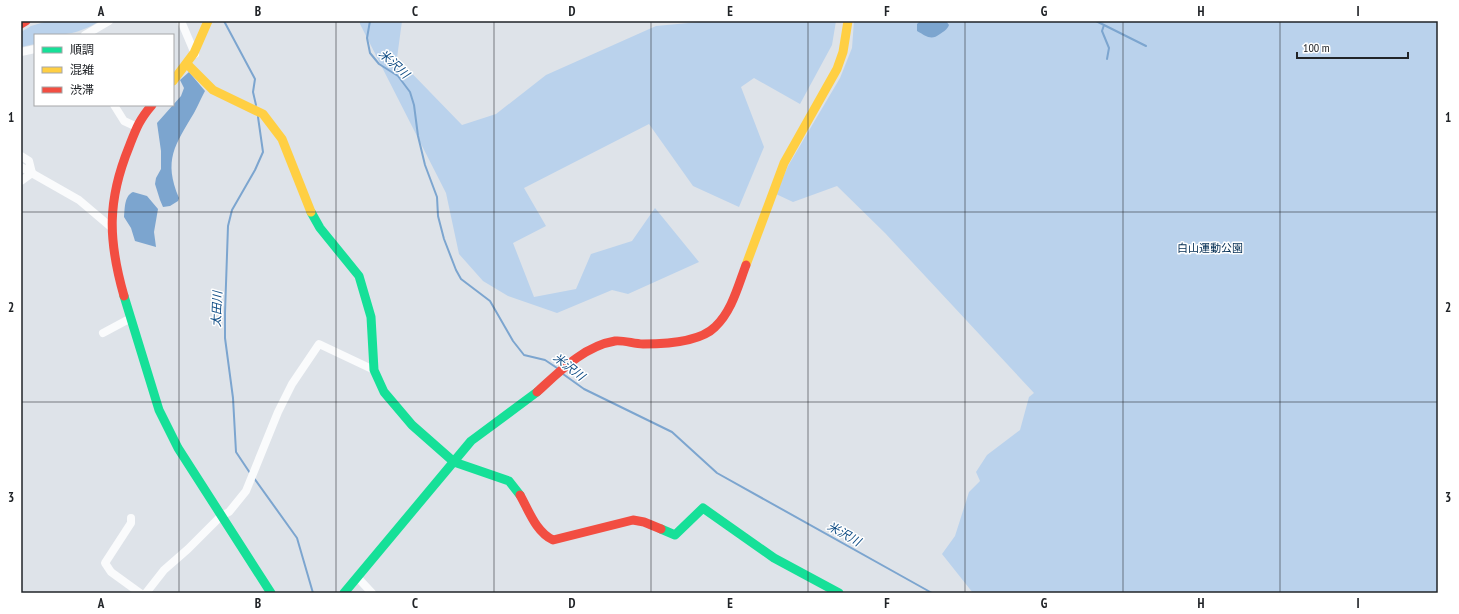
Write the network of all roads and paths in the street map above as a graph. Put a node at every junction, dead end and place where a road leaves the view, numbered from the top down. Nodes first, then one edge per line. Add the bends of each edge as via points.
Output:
1 (26, 21) edge
2 (109, 21) edge
3 (181, 21) edge
4 (208, 21) edge
5 (848, 21) edge
6 (21, 24) edge
7 (87, 34) edge
8 (34, 49) edge
9 (21, 52) edge
10 (195, 54) junction
11 (187, 64) junction
12 (174, 80) edge
13 (115, 106) edge
14 (151, 106) edge
15 (137, 127) junction
16 (21, 156) edge
17 (21, 167) edge
18 (32, 173) junction
19 (21, 181) edge
20 (112, 228) junction
21 (131, 318) junction
22 (103, 332) dead end
23 (374, 370) junction
24 (454, 462) junction
25 (221, 516) junction
26 (131, 518) dead end
27 (358, 578) junction
28 (140, 593) edge
29 (146, 593) edge
30 (271, 593) edge
31 (344, 593) edge
32 (372, 593) edge
33 (838, 593) edge

1 - 6 main road
2 - 7 street
3 - 10 street
4 - 10 main road
5 - 24 main road via 843,52 837,68 784,163 730,307 715,328 691,340 642,344 616,342 597,347 572,361 527,400 471,441
8 - 9 street
10 - 11 main road
11 - 12 main road
11 - 23 main road via 213,90 263,114 282,139 308,207 320,228 359,276 371,317
13 - 15 street via 124,121
14 - 15 main road
15 - 20 main road via 119,176 112,205
16 - 18 street via 29,161
17 - 18 street
18 - 19 street
18 - 20 street via 79,200
20 - 21 main road via 119,278
21 - 22 street
21 - 25 main road via 159,410 178,448
23 - 24 main road via 384,392 412,425
23 - 25 street via 318,344 292,384 246,491 229,512
24 - 27 main road
24 - 33 main road via 509,481 540,530 553,540 633,520 675,535 702,508 774,558
25 - 29 street via 164,570
25 - 30 main road
26 - 28 street via 131,523 105,563 111,572
27 - 31 main road
27 - 32 street

